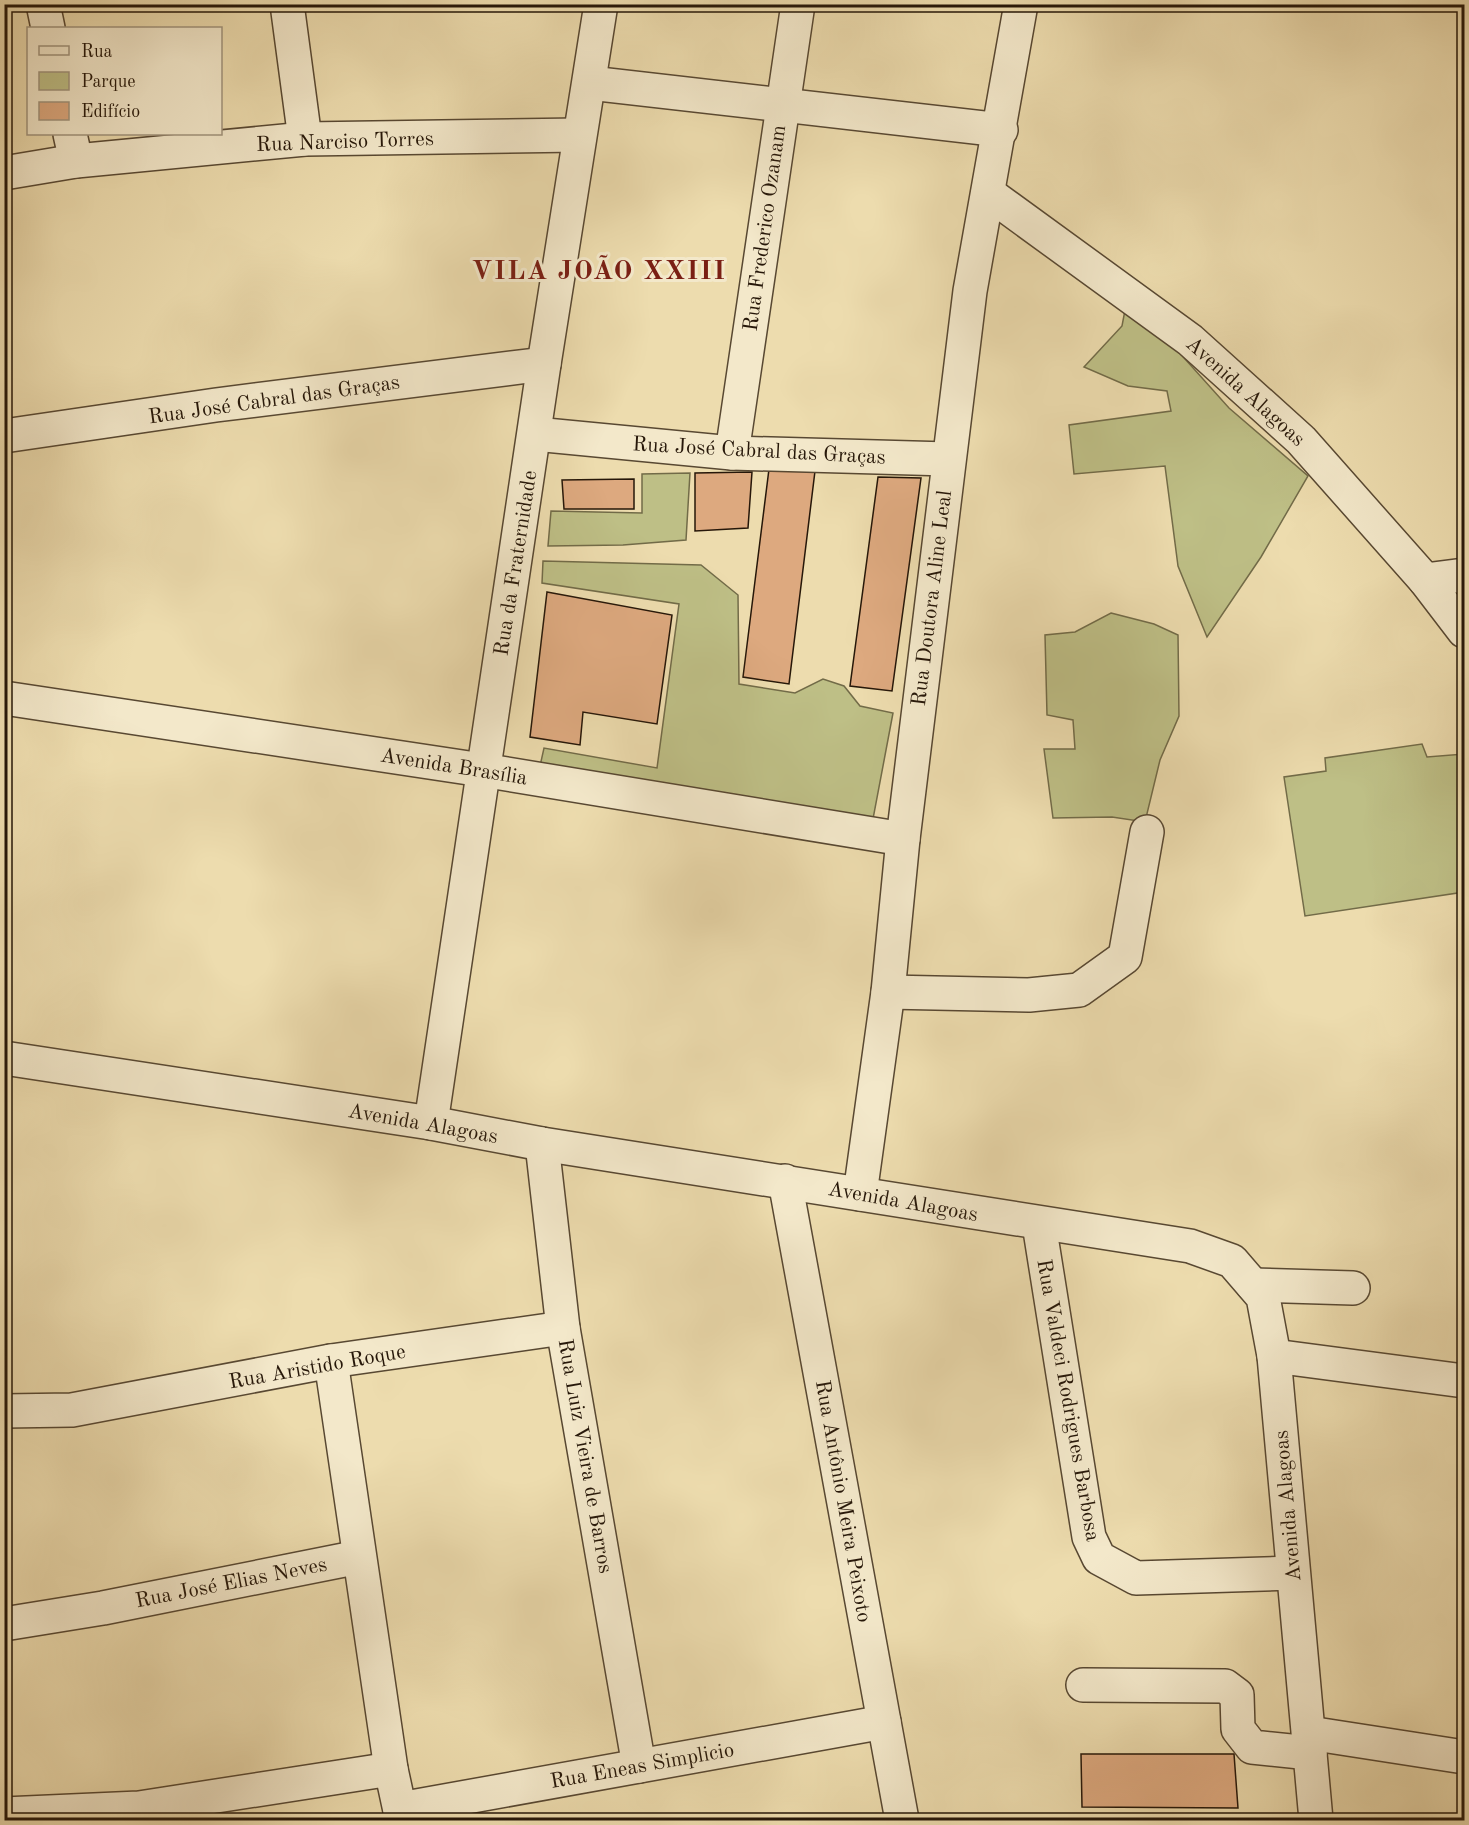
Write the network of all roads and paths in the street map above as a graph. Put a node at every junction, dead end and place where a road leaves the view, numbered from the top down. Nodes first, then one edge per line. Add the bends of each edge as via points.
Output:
1 (43, 4) edge
2 (287, 4) edge
3 (601, 4) edge
4 (798, 4) edge
5 (1021, 4) edge
6 (48, 27) edge
7 (590, 83) junction
8 (782, 107) junction
9 (1000, 130) junction
10 (579, 135) junction
11 (305, 139) junction
12 (73, 147) edge
13 (4, 173) edge
14 (988, 193) junction
15 (544, 364) junction
16 (535, 434) junction
17 (4, 436) edge
18 (732, 453) junction
19 (948, 459) junction
20 (1464, 575) edge
21 (1425, 580) junction
22 (1464, 631) edge
23 (4, 698) edge
24 (483, 770) junction
25 (1147, 832) dead end
26 (903, 839) junction
27 (888, 992) junction
28 (4, 1058) edge
29 (431, 1123) junction
30 (542, 1144) junction
31 (785, 1181) junction
32 (860, 1194) junction
33 (1039, 1224) junction
34 (1253, 1285) junction
35 (1353, 1288) dead end
36 (563, 1328) junction
37 (1274, 1356) junction
38 (331, 1361) junction
39 (1464, 1382) edge
40 (4, 1411) edge
41 (359, 1557) junction
42 (1292, 1573) junction
43 (4, 1624) edge
44 (1083, 1685) dead end
45 (884, 1722) junction
46 (1310, 1743) junction
47 (1464, 1757) edge
48 (639, 1766) junction
49 (391, 1769) junction
50 (4, 1814) edge
51 (401, 1815) edge
52 (902, 1821) edge
53 (1316, 1821) edge

1 - 6 street
2 - 11 street
3 - 7 street, Rua da Fraternidade
4 - 8 street, Rua Frederico Ozanam
5 - 9 street, Rua Doutora Aline Leal
7 - 8 street
7 - 10 street, Rua da Fraternidade
8 - 9 street
8 - 18 street, Rua Frederico Ozanam
9 - 14 street, Rua Doutora Aline Leal
10 - 11 street, Rua Narciso Torres
10 - 15 street, Rua da Fraternidade
11 - 12 street, Rua Narciso Torres
12 - 13 street, Rua Narciso Torres
14 - 19 street, Rua Doutora Aline Leal via 970,291
14 - 21 street, Avenida Alagoas via 1190,339 1301,440
15 - 16 street, Rua da Fraternidade
15 - 17 street, Rua José Cabral das Graças
16 - 18 street, Rua José Cabral das Graças
16 - 24 street, Rua da Fraternidade
18 - 19 street, Rua José Cabral das Graças
19 - 26 street, Rua Doutora Aline Leal
20 - 21 street
21 - 22 street, Avenida Alagoas
23 - 24 street, Avenida Brasília
24 - 26 street, Avenida Brasília
24 - 29 street, Rua da Fraternidade
25 - 27 street via 1125,957 1079,990 1029,995
26 - 27 street, Rua Doutora Aline Leal
27 - 32 street, Rua Doutora Aline Leal
28 - 29 street, Avenida Alagoas
29 - 30 street, Avenida Alagoas
30 - 31 street, Avenida Alagoas
30 - 36 street, Rua Luiz Vieira de Barros
31 - 32 street, Avenida Alagoas
31 - 45 street, Rua Antônio Meira Peixoto
32 - 33 street, Avenida Alagoas
33 - 34 street, Avenida Alagoas via 1190,1245 1232,1261
33 - 42 street, Rua Valdeci Rodrigues Barbosa via 1089,1537 1099,1558 1136,1578
34 - 35 street
34 - 37 street, Avenida Alagoas via 1263,1297
36 - 38 street, Rua Aristido Roque
36 - 48 street, Rua Luiz Vieira de Barros
37 - 39 street
37 - 42 street, Avenida Alagoas
38 - 40 street, Rua Aristido Roque via 72,1410
38 - 41 street
41 - 43 street, Rua José Elias Neves
41 - 49 street
42 - 46 street, Avenida Alagoas
44 - 46 street via 1225,1686 1237,1695 1238,1729 1252,1747
45 - 48 street, Rua Eneas Simplicio
45 - 52 street, Rua Antônio Meira Peixoto
46 - 47 street
46 - 53 street, Avenida Alagoas
48 - 51 street, Rua Eneas Simplicio
49 - 50 street via 140,1808
49 - 51 street

